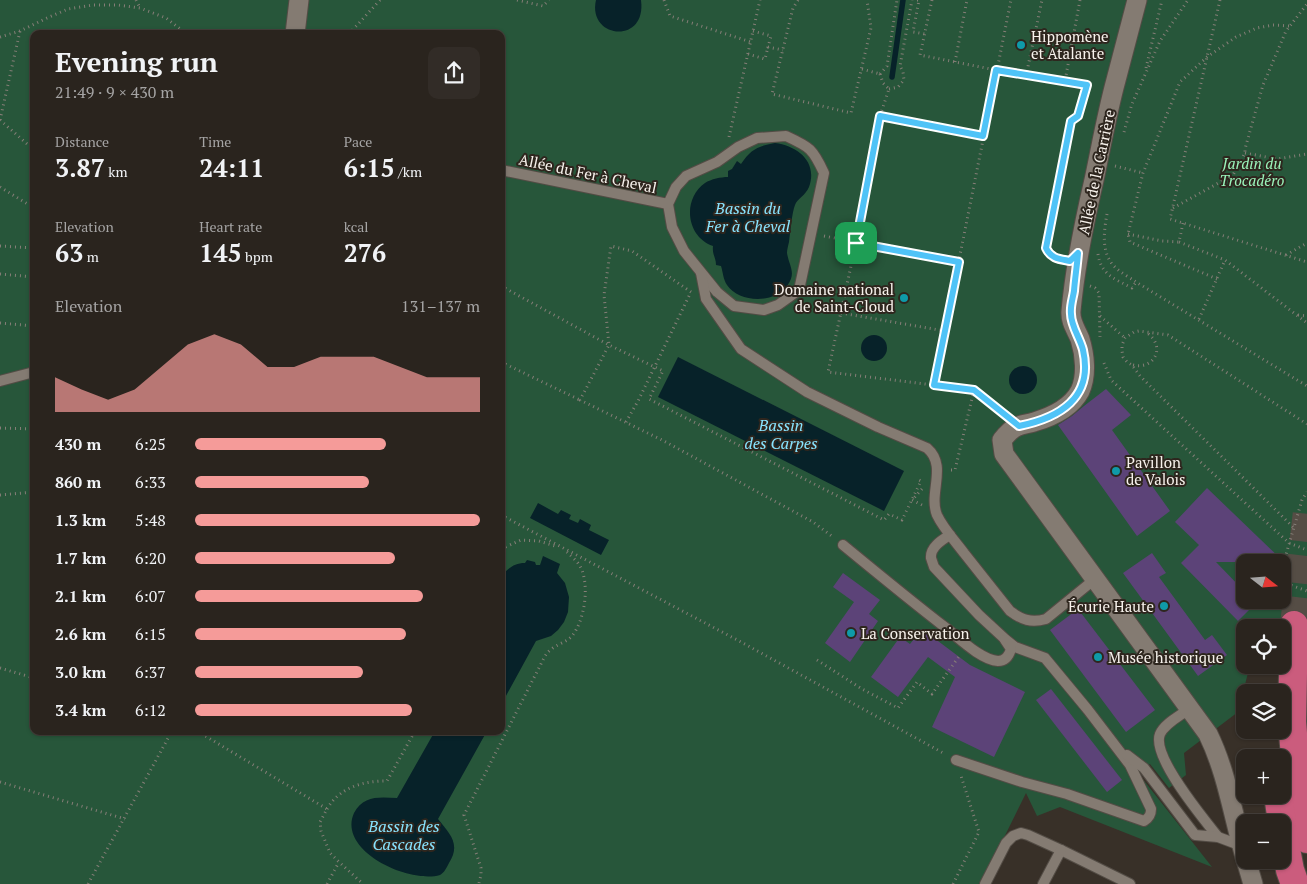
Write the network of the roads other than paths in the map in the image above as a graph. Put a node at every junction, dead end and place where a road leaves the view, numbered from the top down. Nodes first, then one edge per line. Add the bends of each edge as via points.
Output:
1 (299, 0) edge
2 (1137, 0) edge
3 (296, 30) edge
4 (505, 171) edge
5 (668, 204) junction
6 (701, 273) junction
7 (30, 373) edge
8 (0, 381) edge
9 (950, 534) junction
10 (843, 545) road end
11 (1095, 579) junction
12 (1005, 639) junction
13 (1290, 674) edge
14 (1189, 709) junction
15 (1117, 748) junction
16 (956, 760) road end
17 (1236, 822) edge
18 (1218, 837) junction
19 (1307, 839) edge
20 (1236, 849) edge
21 (1061, 850) junction
22 (1248, 869) edge
23 (1290, 869) edge
24 (985, 884) edge
25 (1043, 884) edge
26 (1130, 884) edge
27 (1253, 884) edge
28 (1295, 884) edge

1 - 3 street
2 - 11 street, Allée de la Carrière via 1078,253 1071,313 1084,353 1080,391 1064,408 1043,420 1019,426 1002,440 1004,454
4 - 5 lane, Allée du Fer à Cheval
5 - 6 lane, Allée du Fer à Cheval via 672,227 684,252
5 - 6 lane, Allée du Fer à Cheval via 686,176 757,138 786,136 805,145 816,155 824,173 799,290 778,305 764,310 734,306
6 - 9 lane via 706,299 741,349 807,392 932,453 937,475 937,514
7 - 8 lane
9 - 11 lane via 1018,617 1037,621 1046,619
9 - 12 lane via 933,550 934,567
10 - 12 lane via 984,656 999,661 1005,659 1011,649
11 - 14 street
12 - 15 lane via 1015,647 1045,658
13 - 19 highway via 1299,802
14 - 17 street via 1216,751
14 - 18 lane via 1164,728 1158,742 1172,774
15 - 16 lane via 1130,765 1151,809 1144,821
15 - 18 lane via 1144,768 1195,835
18 - 20 lane
21 - 24 lane via 1024,833 1017,834 1006,843
21 - 25 lane
21 - 26 lane
22 - 27 street
23 - 28 highway

